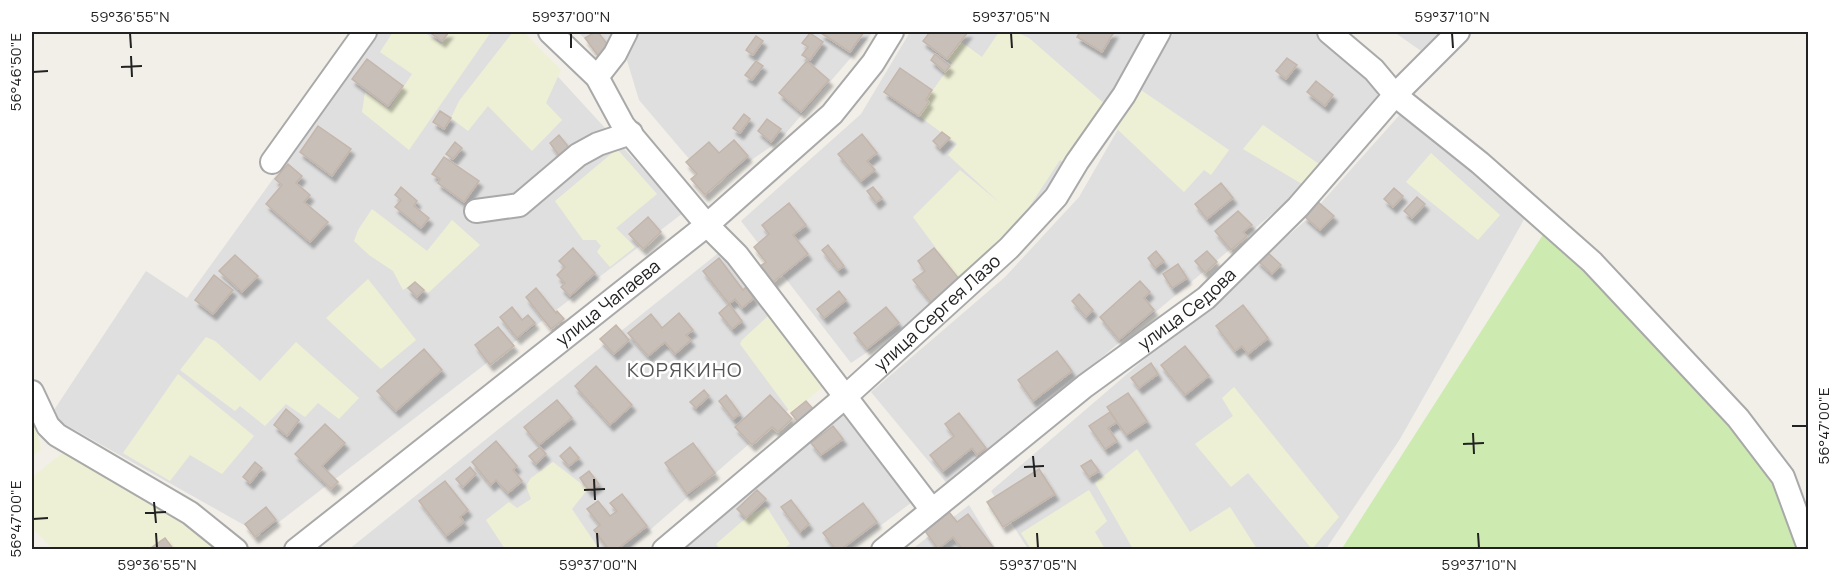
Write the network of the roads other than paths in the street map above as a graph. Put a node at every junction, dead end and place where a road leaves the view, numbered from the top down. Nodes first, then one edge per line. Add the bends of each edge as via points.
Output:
1 (365, 32) edge
2 (550, 32) edge
3 (626, 32) edge
4 (892, 32) edge
5 (1159, 32) edge
6 (1329, 32) edge
7 (1458, 32) edge
8 (597, 77) junction
9 (1395, 95) junction
10 (631, 133) junction
11 (272, 162) dead end
12 (476, 211) dead end
13 (707, 225) junction
14 (32, 392) edge
15 (845, 397) junction
16 (932, 510) junction
17 (1809, 545) edge
18 (236, 549) edge
19 (296, 549) edge
20 (664, 549) edge
21 (883, 549) edge

1 - 11 street
2 - 8 street
3 - 8 street
4 - 13 street, улица Чапаева via 832,114
5 - 15 street, улица Сергея Лазо via 1124,95 1056,197 1009,248
6 - 9 street via 1374,70
7 - 9 street, улица Седова
8 - 10 street
9 - 16 street, улица Седова via 1298,207 1206,298 1084,386
9 - 17 street via 1480,162 1592,262 1738,418 1782,477
10 - 12 street via 578,155 519,205
10 - 13 street
13 - 15 street via 738,255
13 - 19 street, улица Чапаева
14 - 18 street via 48,426 57,435 190,513
15 - 16 street
15 - 20 street, улица Сергея Лазо
16 - 21 street, улица Седова

